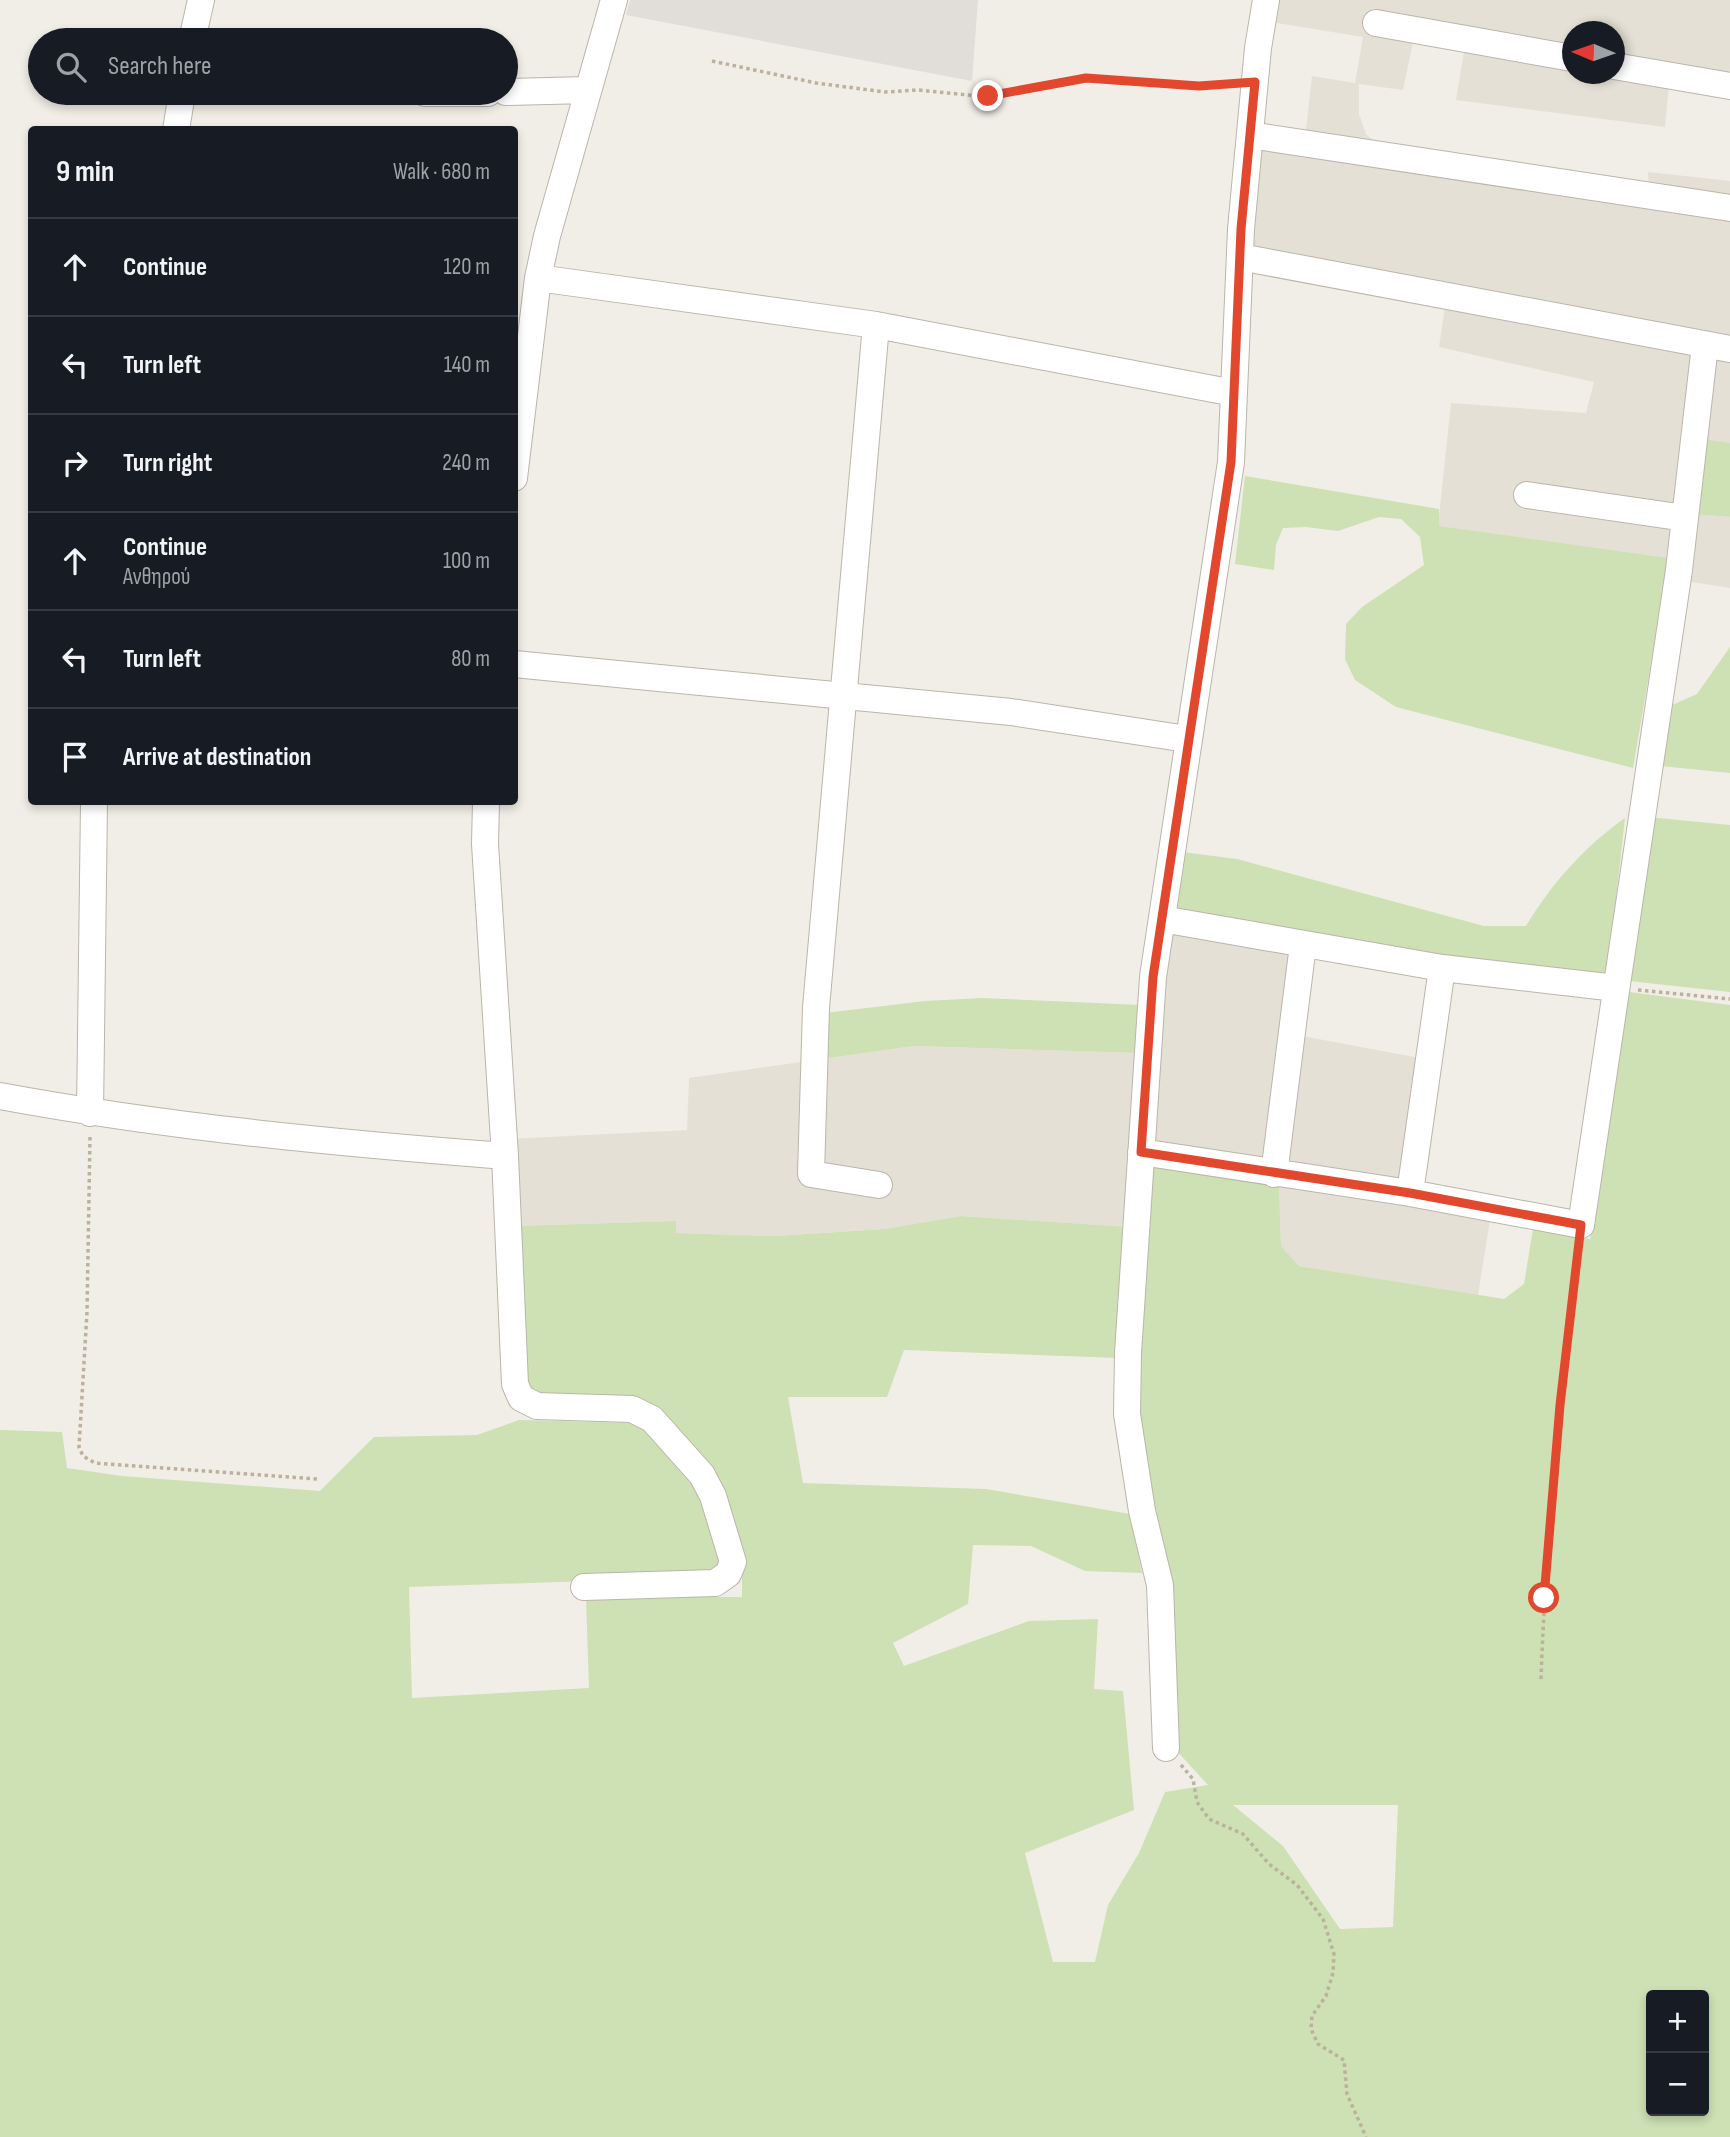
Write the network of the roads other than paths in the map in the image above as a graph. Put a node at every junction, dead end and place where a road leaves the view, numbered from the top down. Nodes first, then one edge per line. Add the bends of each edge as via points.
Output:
1 (201, 0) edge
2 (614, 0) edge
3 (1266, 0) edge
4 (1376, 23) dead end
5 (195, 28) edge
6 (1562, 56) edge
7 (1625, 68) edge
8 (1730, 86) edge
9 (588, 90) junction
10 (518, 92) edge
11 (180, 105) edge
12 (177, 126) edge
13 (1250, 135) junction
14 (1730, 208) edge
15 (1240, 257) junction
16 (538, 278) junction
17 (876, 325) junction
18 (1718, 347) edge
19 (1234, 393) junction
20 (518, 445) edge
21 (1527, 495) dead end
22 (1685, 518) junction
23 (518, 664) edge
24 (845, 695) junction
25 (1187, 739) junction
26 (94, 805) edge
27 (486, 805) edge
28 (1162, 919) junction
29 (1303, 945) junction
30 (1442, 968) junction
31 (1616, 988) junction
32 (0, 1096) edge
33 (90, 1113) junction
34 (1141, 1152) junction
35 (505, 1156) junction
36 (1274, 1174) junction
37 (879, 1185) dead end
38 (1410, 1193) junction
39 (584, 1587) dead end
40 (1166, 1748) road end

1 - 5 street
2 - 9 street
3 - 13 street
4 - 6 street
7 - 8 street
9 - 10 street
9 - 16 street
11 - 12 street
13 - 14 street
13 - 15 street
15 - 18 street
15 - 19 street
16 - 17 street
16 - 20 street
17 - 19 street
17 - 24 street
18 - 22 street
19 - 25 street via 1229,476
21 - 22 street
22 - 31 street
23 - 24 street
24 - 25 street via 1011,712
24 - 37 street via 816,1008 811,1174
25 - 28 street
26 - 33 street
27 - 35 street
28 - 29 street
28 - 34 street via 1153,977
29 - 30 street
29 - 36 street
30 - 31 street
30 - 38 street
31 - 38 street via 1581,1225
32 - 33 street
33 - 35 street via 302,1140
34 - 36 street
34 - 40 street via 1127,1413 1142,1511 1160,1585
35 - 39 street via 514,1384 521,1398 537,1406 632,1409 652,1419 702,1475 733,1562 728,1574 715,1583
36 - 38 street

